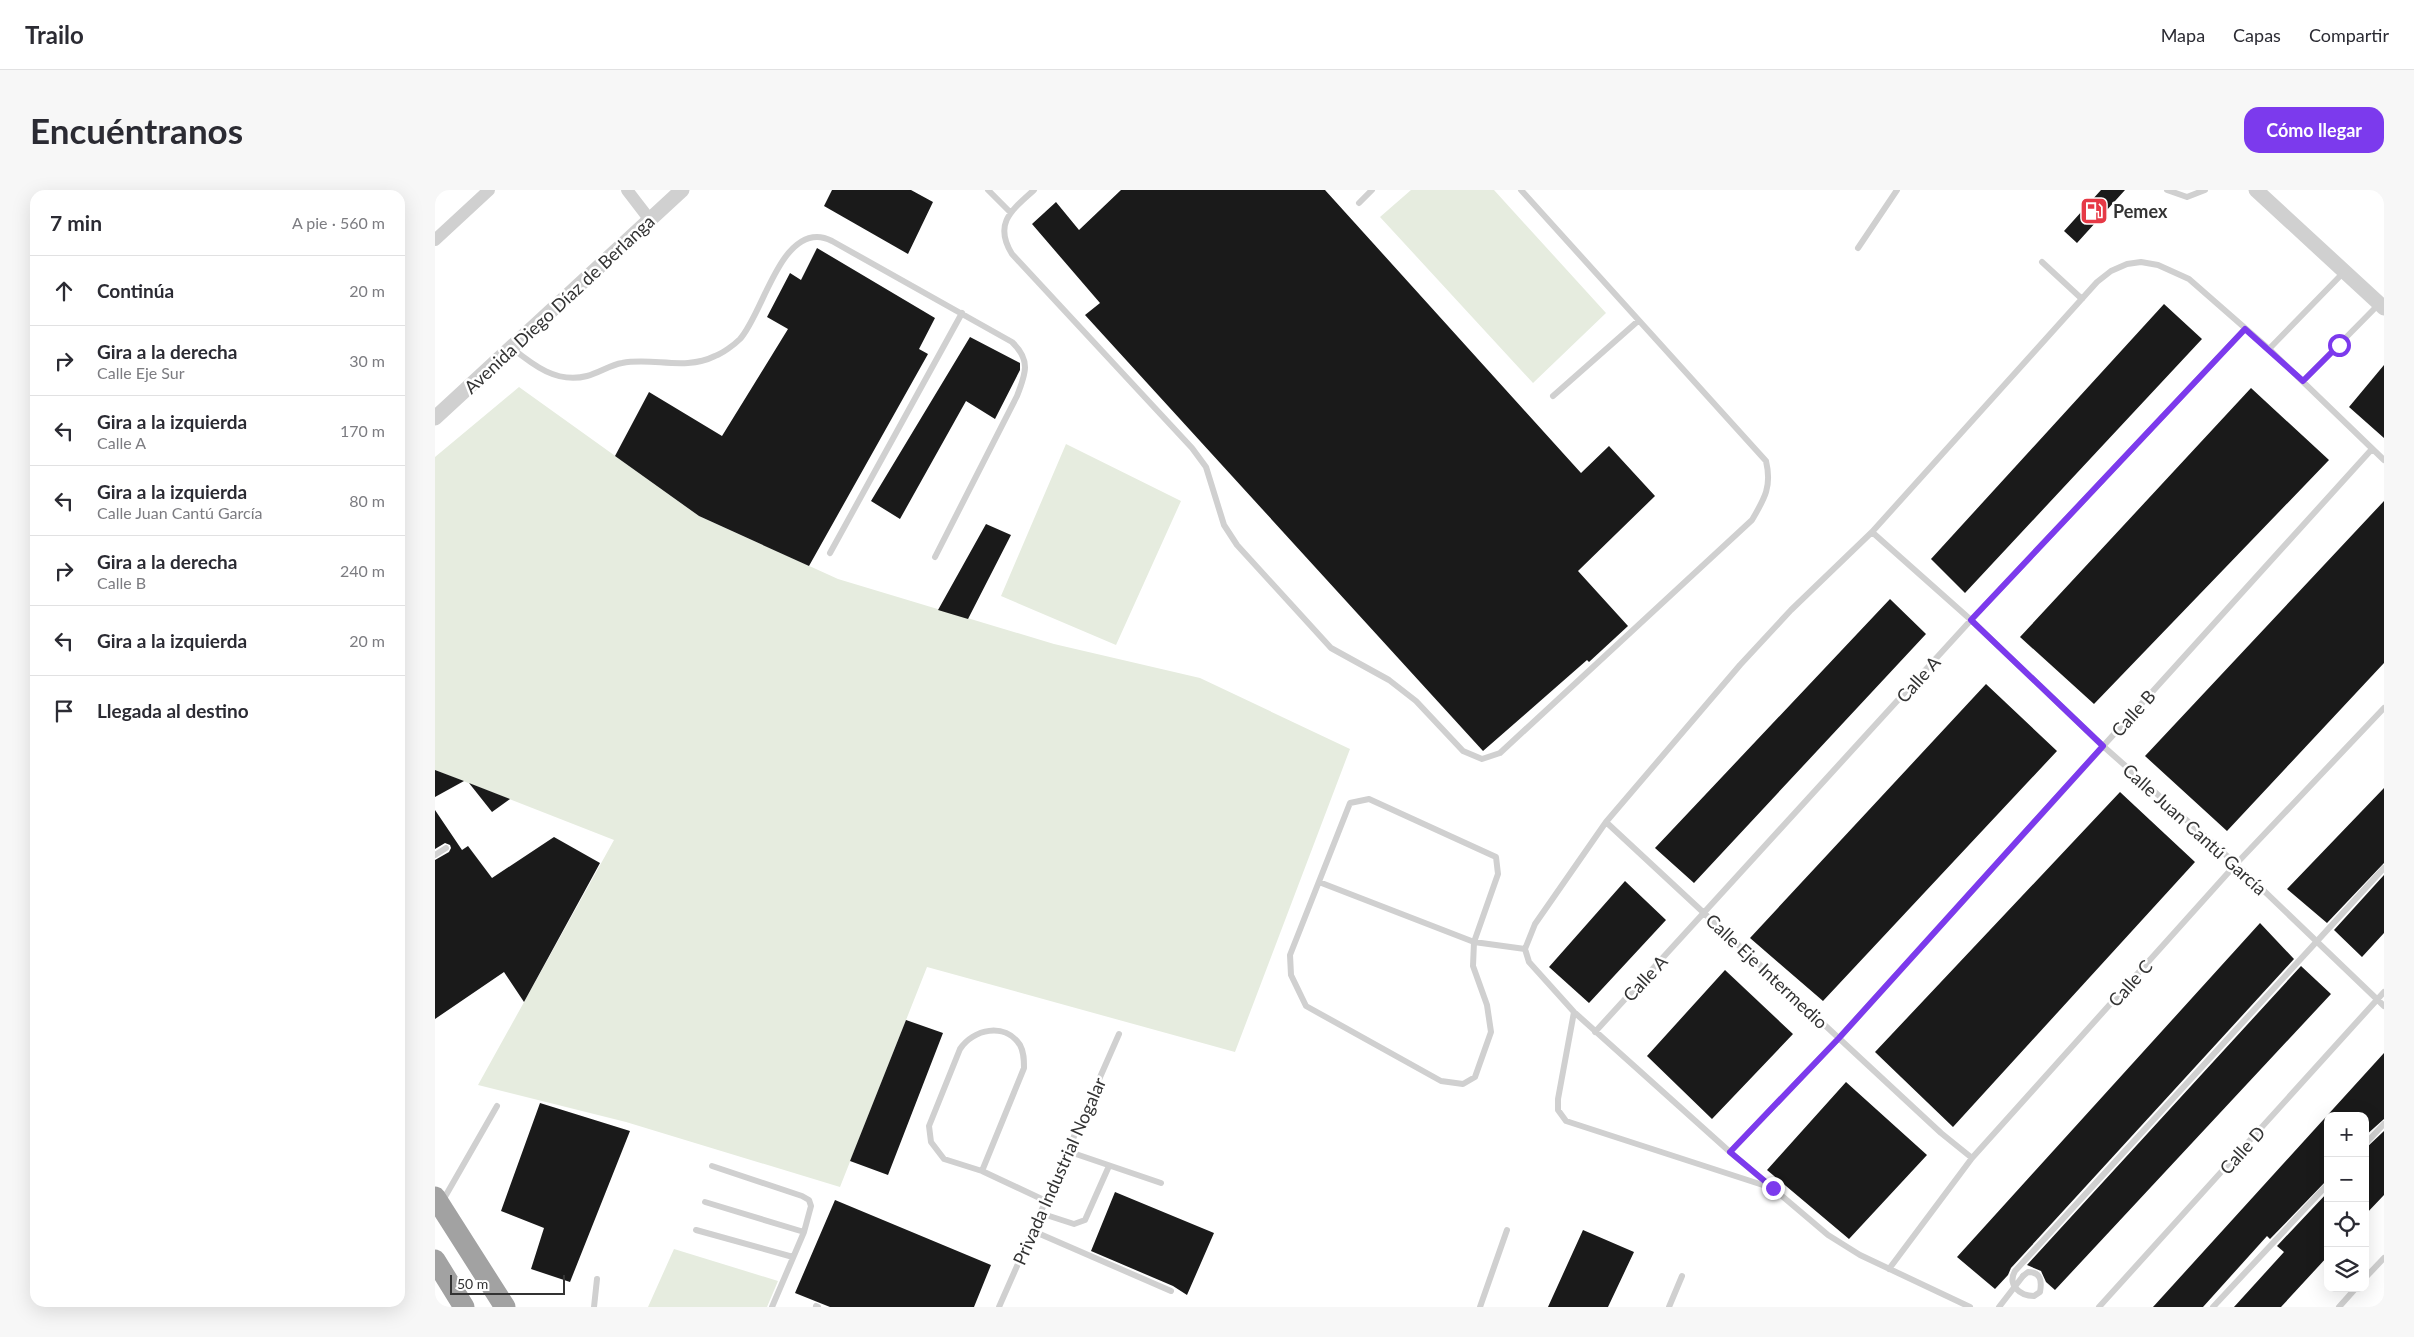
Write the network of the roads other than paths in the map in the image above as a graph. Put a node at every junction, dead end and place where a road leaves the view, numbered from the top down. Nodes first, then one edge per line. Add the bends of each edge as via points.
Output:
1 (489, 190) edge
2 (627, 190) edge
3 (682, 190) edge
4 (988, 190) edge
5 (1034, 190) edge
6 (1372, 190) edge
7 (1521, 190) edge
8 (1897, 190) edge
9 (2167, 190) edge
10 (2205, 190) edge
11 (2257, 190) edge
12 (1359, 203) dead end
13 (1010, 212) junction
14 (650, 220) junction
15 (435, 240) edge
16 (1858, 248) dead end
17 (2042, 262) dead end
18 (2345, 271) junction
19 (2082, 299) junction
20 (2382, 306) edge
21 (961, 313) junction
22 (1638, 321) junction
23 (2245, 329) junction
24 (512, 348) junction
25 (2269, 349) junction
26 (2303, 381) junction
27 (1553, 396) dead end
28 (435, 418) edge
29 (2372, 449) junction
30 (2384, 460) edge
31 (1872, 532) junction
32 (831, 553) dead end
33 (935, 557) dead end
34 (1971, 620) junction
35 (2384, 708) edge
36 (2103, 746) junction
37 (1607, 822) junction
38 (446, 848) dead end
39 (435, 855) edge
40 (2236, 864) junction
41 (2384, 868) edge
42 (1319, 882) junction
43 (1705, 913) junction
44 (1474, 942) junction
45 (1525, 949) junction
46 (2384, 992) edge
47 (2377, 1000) junction
48 (2384, 1006) edge
49 (1574, 1012) junction
50 (1595, 1032) junction
51 (1119, 1034) dead end
52 (1839, 1038) junction
53 (497, 1106) dead end
54 (2384, 1124) edge
55 (2369, 1140) edge
56 (1067, 1151) junction
57 (1730, 1152) junction
58 (1972, 1158) junction
59 (712, 1166) dead end
60 (1109, 1166) junction
61 (982, 1171) junction
62 (1161, 1183) dead end
63 (1773, 1188) junction
64 (2324, 1188) edge
65 (1046, 1200) junction
66 (438, 1201) edge
67 (705, 1202) dead end
68 (1040, 1213) junction
69 (696, 1230) dead end
70 (1507, 1230) dead end
71 (1033, 1231) junction
72 (804, 1232) junction
73 (793, 1258) junction
74 (2384, 1258) edge
75 (435, 1260) edge
76 (1889, 1269) junction
77 (2369, 1274) edge
78 (1682, 1276) dead end
79 (597, 1279) dead end
80 (1171, 1290) dead end
81 (2352, 1292) edge
82 (464, 1307) edge
83 (505, 1307) edge
84 (594, 1307) edge
85 (772, 1307) edge
86 (999, 1307) edge
87 (1480, 1307) edge
88 (1669, 1307) edge
89 (1970, 1307) edge
90 (1999, 1307) edge
91 (2099, 1307) edge
92 (2213, 1307) edge
93 (2339, 1307) edge

1 - 15 street
2 - 14 street
3 - 14 street, Avenida Diego Díaz de Berlanga
4 - 13 lane
5 - 13 lane
6 - 12 lane
7 - 22 lane
8 - 16 lane
9 - 10 lane via 2187,197
11 - 18 street
13 - 22 lane via 1004,226 1004,241 1012,254 1192,448 1206,467 1224,525 1237,545 1331,648 1389,680 1416,701 1463,751 1482,759 1500,753 1752,520 1765,497 1770,476 1766,461
14 - 24 street, Avenida Diego Díaz de Berlanga
17 - 19 lane
18 - 20 street
18 - 25 lane
19 - 23 lane via 2111,271 2141,262 2158,265 2189,279
19 - 31 lane
20 - 26 lane
21 - 24 lane via 856,253 817,237 801,241 784,260 740,338 715,356 668,364 641,360 621,363 587,376 570,378 537,367
21 - 32 lane
21 - 33 lane via 1012,342 1025,361 1025,372 1017,396
22 - 27 lane
23 - 25 lane
23 - 34 lane, Calle A
24 - 28 street, Avenida Diego Díaz de Berlanga
25 - 26 lane
26 - 29 lane
29 - 30 lane
29 - 36 lane, Calle B
31 - 34 lane, Calle Juan Cantú García
31 - 37 lane via 1791,610 1740,665
34 - 36 lane, Calle Juan Cantú García
34 - 43 lane, Calle A
35 - 40 lane, Calle C
36 - 40 lane, Calle Juan Cantú García
36 - 52 lane, Calle B
37 - 43 lane, Calle Eje Intermedio
37 - 45 lane via 1535,924
38 - 39 lane
40 - 47 lane, Calle Juan Cantú García
40 - 58 lane, Calle C
41 - 90 lane, bridge via 2015,1271 2012,1276 2014,1286 2021,1293 2034,1296 2040,1292 2041,1280 2037,1274 2028,1272 2023,1276
42 - 44 lane
42 - 44 lane via 1349,803 1369,799 1496,857 1498,874
42 - 44 lane via 1290,956 1291,975 1306,1006 1441,1081 1463,1084 1475,1077 1491,1032 1487,1004 1473,966
43 - 50 lane, Calle A
43 - 52 lane, Calle Eje Intermedio
44 - 45 lane
45 - 49 lane via 1529,962
46 - 47 lane, Calle D
47 - 48 lane, Calle Juan Cantú García
47 - 91 lane, Calle D
49 - 50 lane
49 - 63 lane via 1558,1099 1558,1110 1566,1122
50 - 57 lane
51 - 56 lane, Privada Industrial Nogalar
52 - 57 lane, Calle B
52 - 58 lane, Calle Eje Intermedio
53 - 66 lane
54 - 55 lane
56 - 60 lane
56 - 65 lane, Privada Industrial Nogalar
57 - 63 lane
58 - 76 lane, Calle C
59 - 72 lane via 809,1200 810,1214
60 - 62 lane
60 - 68 lane via 1085,1220 1074,1224
61 - 61 lane via 944,1159 931,1142 929,1126 966,1040 978,1032 993,1030 1012,1037 1020,1045 1024,1068
61 - 65 lane
63 - 76 lane via 1828,1235
64 - 92 lane
65 - 68 lane, Privada Industrial Nogalar
66 - 83 highway
67 - 72 lane
68 - 71 lane, Privada Industrial Nogalar
69 - 73 lane
70 - 87 lane
71 - 80 lane
71 - 86 lane, Privada Industrial Nogalar
72 - 73 lane
73 - 85 lane
74 - 77 lane
75 - 82 highway
76 - 89 lane
78 - 88 lane
79 - 84 lane
81 - 93 lane

